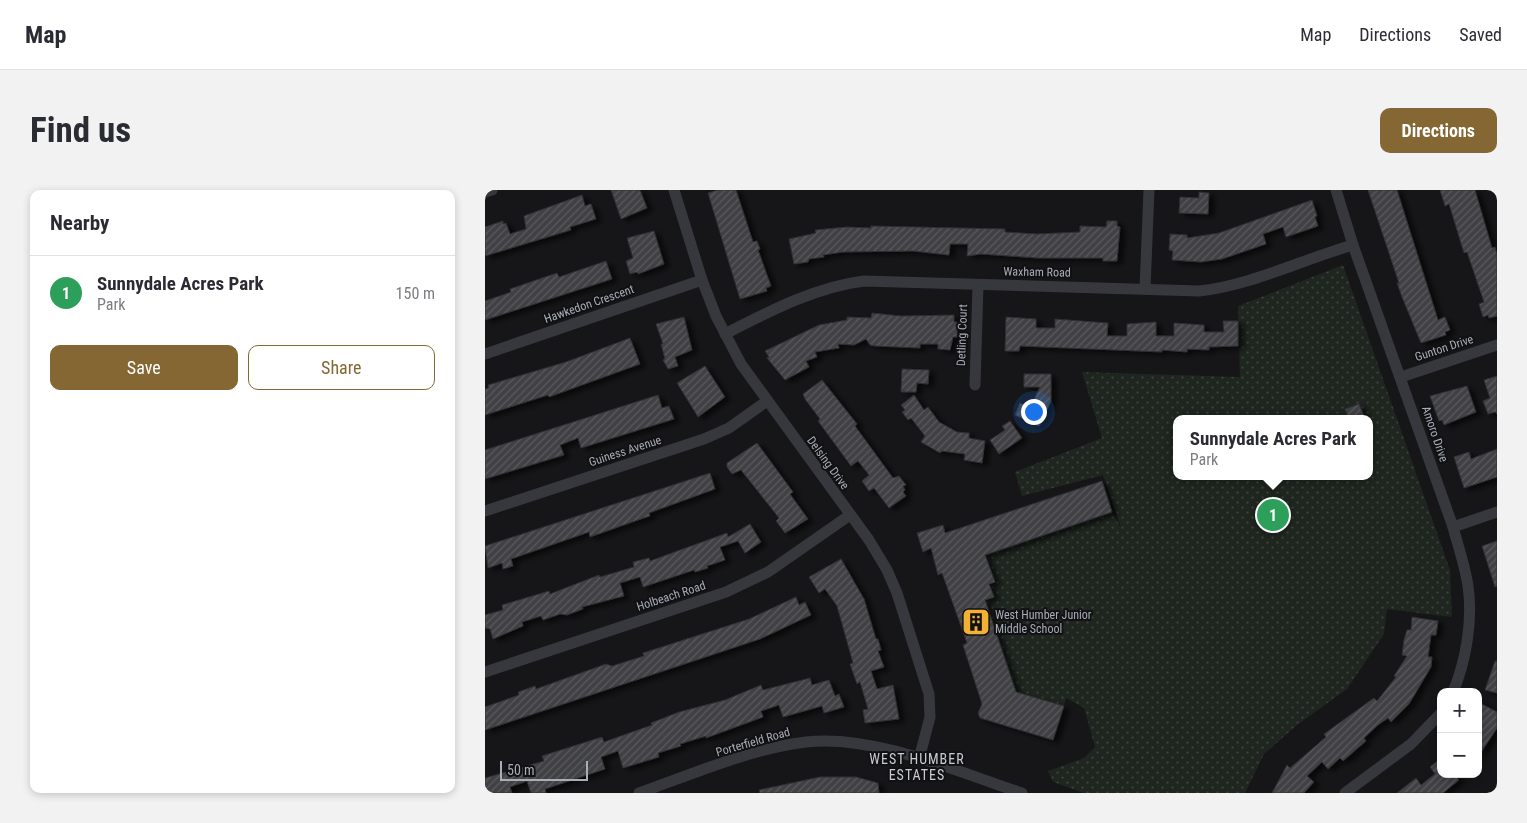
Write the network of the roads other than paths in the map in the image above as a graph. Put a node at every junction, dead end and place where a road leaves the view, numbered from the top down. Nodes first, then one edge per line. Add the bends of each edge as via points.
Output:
1 (492, 190) edge
2 (674, 190) edge
3 (1149, 190) edge
4 (1336, 190) edge
5 (485, 192) edge
6 (1353, 245) junction
7 (702, 280) junction
8 (978, 285) junction
9 (1145, 289) junction
10 (725, 334) junction
11 (1497, 345) edge
12 (485, 354) edge
13 (1401, 377) junction
14 (975, 386) dead end
15 (767, 401) junction
16 (485, 511) edge
17 (1497, 512) edge
18 (850, 515) junction
19 (1453, 526) junction
20 (485, 672) edge
21 (1455, 688) edge
22 (1437, 718) edge
23 (919, 758) junction
24 (639, 793) edge
25 (1022, 793) edge
26 (1345, 793) edge

1 - 5 street
2 - 7 street, Delsing Drive
3 - 9 street
4 - 6 street, Amoro Drive
6 - 9 street, Waxham Road via 1223,288 1199,292
6 - 13 street, Amoro Drive
7 - 10 street, Delsing Drive
7 - 12 street, Hawkedon Crescent
8 - 9 street, Waxham Road
8 - 10 street, Waxham Road via 864,281 841,284 819,290
8 - 14 street, Detling Court
10 - 15 street, Delsing Drive
11 - 13 street, Gunton Drive
13 - 19 street, Amoro Drive
15 - 16 street, Guiness Avenue via 729,428 704,439
15 - 18 street, Delsing Drive
17 - 19 street
18 - 20 street, Holbeach Road via 768,572 742,585
18 - 23 street, Delsing Drive via 887,570 925,676 930,718
19 - 21 street, Amoro Drive via 1468,587 1469,610
22 - 26 street via 1411,744
23 - 24 street, Porterfield Road via 859,743 807,742 755,753
23 - 25 street, Porterfield Road

